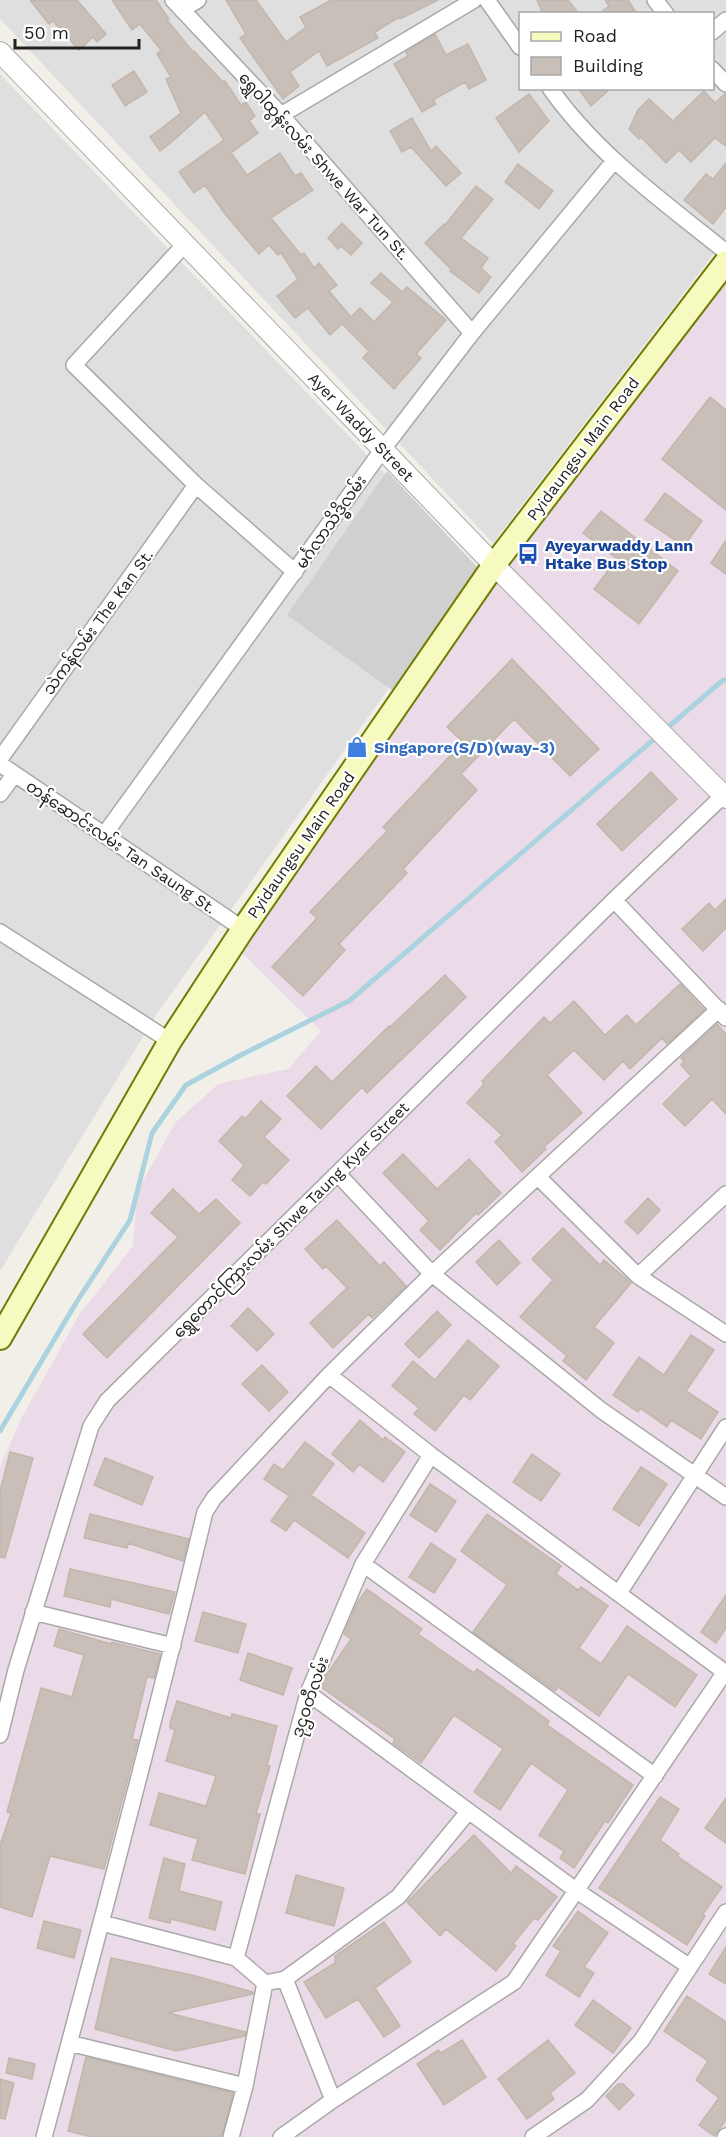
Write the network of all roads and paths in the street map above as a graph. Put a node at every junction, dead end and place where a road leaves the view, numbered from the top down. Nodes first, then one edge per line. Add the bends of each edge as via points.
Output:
1 (198, 0) edge
2 (474, 0) edge
3 (487, 0) edge
4 (655, 0) edge
5 (178, 5) edge
6 (664, 12) edge
7 (726, 20) edge
8 (714, 30) edge
9 (519, 46) edge
10 (0, 52) edge
11 (714, 71) edge
12 (726, 84) edge
13 (551, 90) edge
14 (281, 115) junction
15 (614, 161) junction
16 (185, 244) junction
17 (726, 252) edge
18 (726, 262) edge
19 (472, 333) junction
20 (383, 449) junction
21 (196, 485) junction
22 (494, 565) junction
23 (295, 572) junction
24 (0, 759) edge
25 (0, 764) edge
26 (14, 775) junction
27 (0, 794) edge
28 (725, 796) edge
29 (104, 835) junction
30 (614, 900) junction
31 (243, 929) junction
32 (2, 937) edge
33 (722, 1014) edge
34 (170, 1041) junction
35 (338, 1174) junction
36 (538, 1177) junction
37 (726, 1194) edge
38 (432, 1274) junction
39 (638, 1276) junction
40 (726, 1334) edge
41 (0, 1338) edge
42 (329, 1375) junction
43 (726, 1428) edge
44 (431, 1455) junction
45 (696, 1476) junction
46 (726, 1497) edge
47 (363, 1564) junction
48 (619, 1593) junction
49 (33, 1612) junction
50 (173, 1647) junction
51 (725, 1672) edge
52 (308, 1693) junction
53 (0, 1735) edge
54 (655, 1776) junction
55 (468, 1812) junction
56 (577, 1891) junction
57 (726, 1912) edge
58 (102, 1923) junction
59 (236, 1958) junction
60 (690, 1967) junction
61 (285, 1978) junction
62 (265, 1983) junction
63 (69, 2043) junction
64 (245, 2086) junction
65 (333, 2100) junction
66 (44, 2137) edge
67 (231, 2137) edge
68 (281, 2137) edge
69 (533, 2137) edge

1 - 5 street
2 - 14 street
3 - 9 street
4 - 6 street
5 - 14 street, ရွှေဝါထွန်းလမ်း Shwe War Tun St.
7 - 8 street
10 - 16 street, Ayer Waddy Street
11 - 12 street
13 - 15 street
14 - 19 street, ရွှေဝါထွန်းလမ်း Shwe War Tun St.
15 - 17 street
15 - 19 street, မင်္ဂလာသိဒ္ဓိလမ်း
16 - 20 street, Ayer Waddy Street
16 - 21 street via 74,365
18 - 22 main road, Pyidaungsu Main Road
19 - 20 street, မင်္ဂလာသိဒ္ဓိလမ်း
20 - 22 street, Ayer Waddy Street
20 - 23 street, မင်္ဂလာသိဒ္ဓိလမ်း
21 - 23 street
21 - 24 street, သဲကန်လမ်း The Kan St.
22 - 28 street, Ayer Waddy Street
22 - 31 main road, Pyidaungsu Main Road
23 - 29 street, မင်္ဂလာသိဒ္ဓိလမ်း
25 - 26 street, တန်ဆောင်းလမ်း Tan Saung St.
26 - 27 street
26 - 29 street, တန်ဆောင်းလမ်း Tan Saung St.
28 - 30 street, ရွှေတောင်ကြားလမ်း Shwe Taung Kyar Street
29 - 31 street, တန်ဆောင်းလမ်း Tan Saung St.
30 - 33 street
30 - 35 street, ရွှေတောင်ကြားလမ်း Shwe Taung Kyar Street
31 - 34 main road, Pyidaungsu Main Road
32 - 34 street
33 - 36 street
34 - 41 main road, Pyidaungsu Main Road
35 - 38 street
35 - 49 street, ရွှေတောင်ကြားလမ်း Shwe Taung Kyar Street via 107,1401 91,1426
36 - 38 street
36 - 39 street
37 - 39 street
38 - 42 street
38 - 45 street via 601,1410
39 - 40 street
42 - 44 street
42 - 50 street via 205,1512
43 - 45 street
44 - 47 street, ဒုဌဝတီလမ်း
44 - 48 street
45 - 46 street
45 - 48 street
47 - 52 street, ဒုဌဝတီလမ်း
47 - 54 street
48 - 51 street
49 - 50 street
49 - 53 street, ရွှေတောင်ကြားလမ်း Shwe Taung Kyar Street
50 - 58 street
51 - 54 street
52 - 55 street
52 - 59 street, ဒုဌဝတီလမ်း
54 - 56 street
55 - 56 street
55 - 61 street via 398,1897
56 - 60 street
56 - 65 street via 514,1982
57 - 60 street
58 - 59 street
58 - 63 street
59 - 62 street
60 - 69 street via 641,2041 587,2100
61 - 62 street
61 - 65 street
62 - 64 street
63 - 64 street
63 - 66 street
64 - 67 street
65 - 68 street

